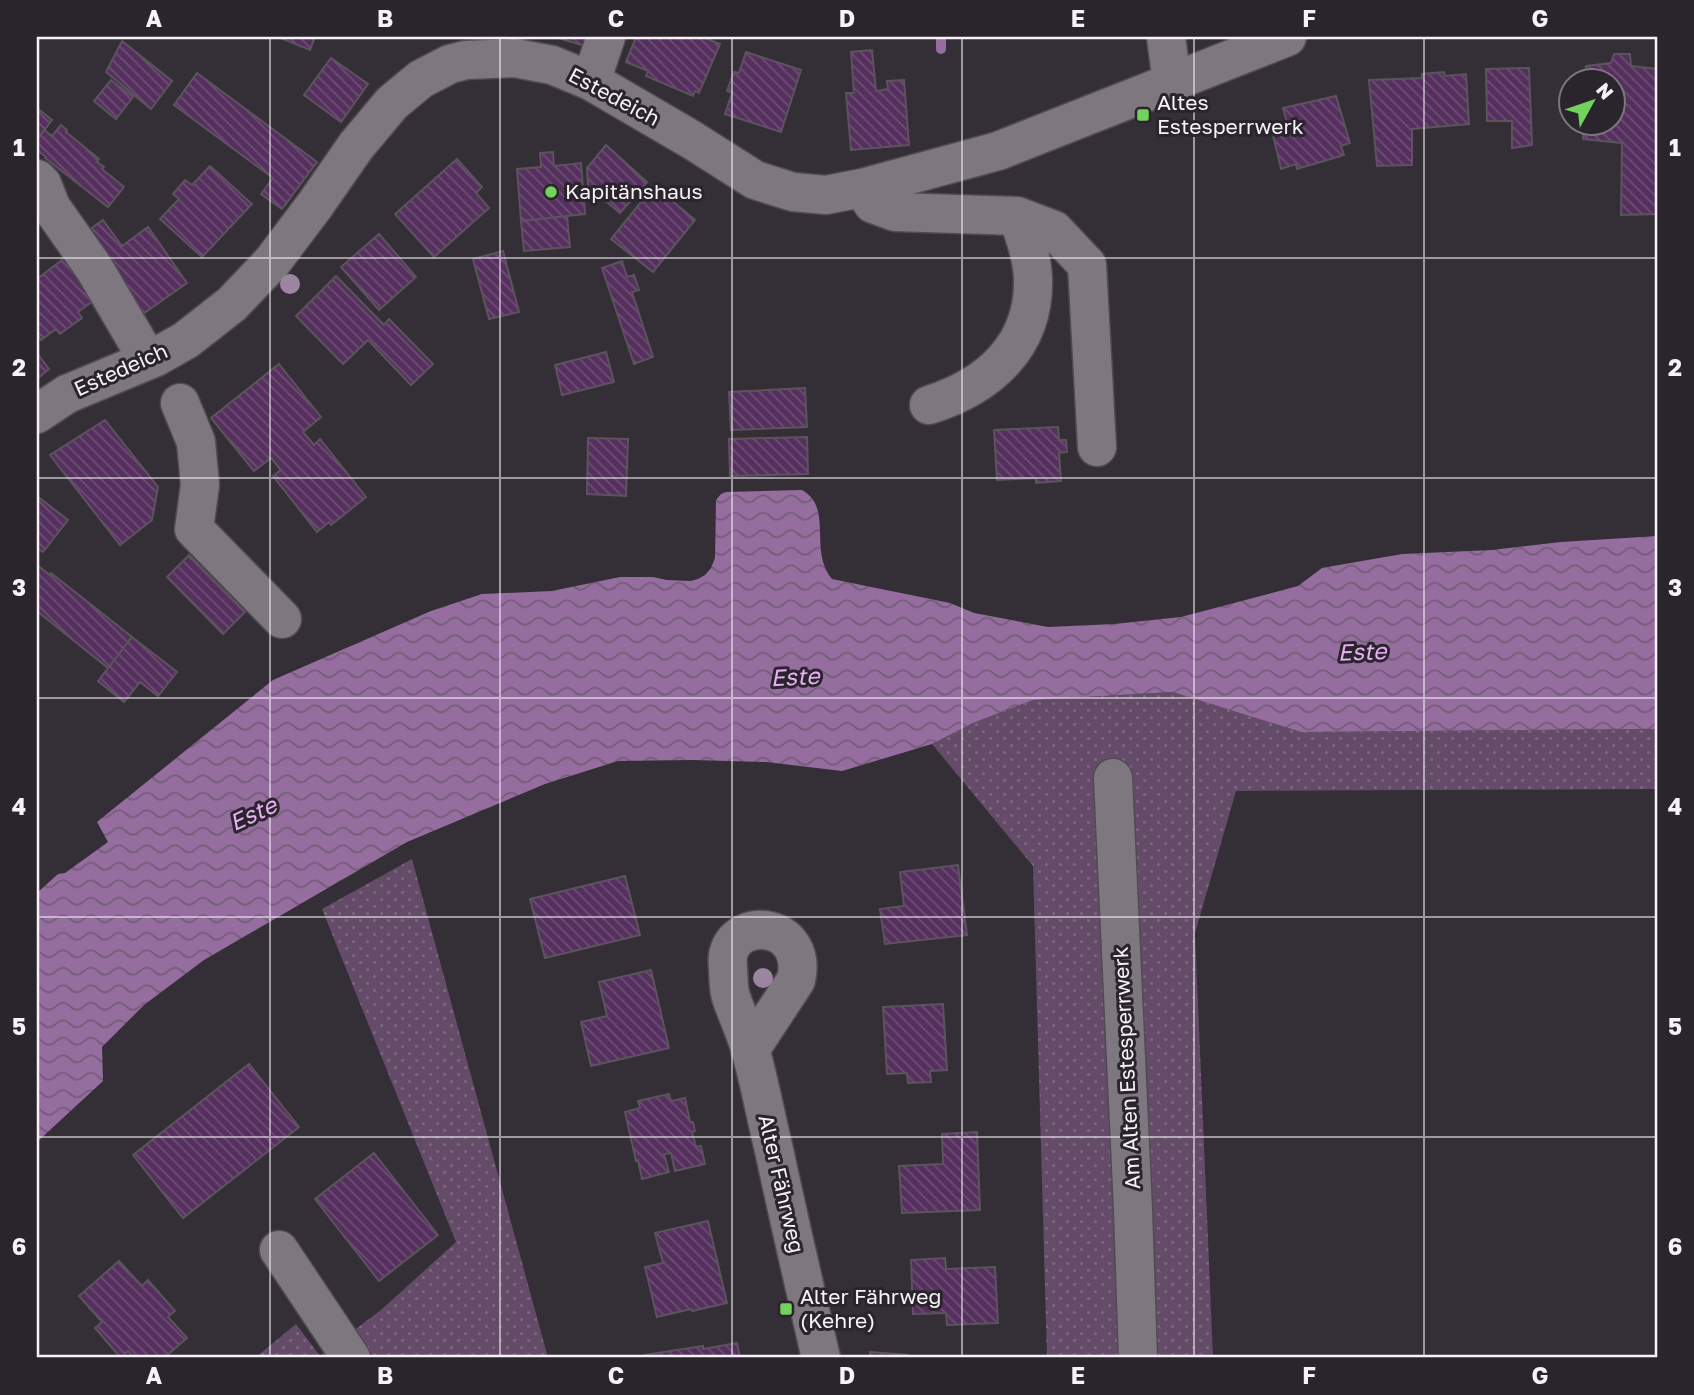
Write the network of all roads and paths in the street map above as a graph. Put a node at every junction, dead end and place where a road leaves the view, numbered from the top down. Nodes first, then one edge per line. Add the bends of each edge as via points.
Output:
1 (606, 37) edge
2 (1166, 37) edge
3 (1287, 37) edge
4 (591, 81) junction
5 (1172, 82) junction
6 (37, 179) edge
7 (862, 188) junction
8 (1017, 216) junction
9 (148, 360) junction
10 (180, 403) dead end
11 (929, 405) dead end
12 (37, 414) edge
13 (1097, 447) dead end
14 (282, 620) dead end
15 (1114, 778) dead end
16 (751, 1050) dead end
17 (279, 1250) dead end
18 (351, 1358) edge
19 (821, 1358) edge
20 (1138, 1358) edge

1 - 4 street
2 - 5 street
3 - 5 street, Estedeich
4 - 7 street, Estedeich via 755,180 793,192 826,195
4 - 9 street, Estedeich via 552,65 515,58 466,60 421,79 392,103 272,261 232,304 186,340
5 - 7 street, Estedeich via 998,150
6 - 9 street
7 - 8 street via 873,204 895,212
8 - 11 street via 1033,278 1021,335 993,373 951,398
8 - 13 street via 1054,230 1087,265
9 - 12 street, Estedeich via 67,394
10 - 14 street via 196,442 200,485 194,529
15 - 20 street, Am Alten Estesperrwerk
16 - 19 street, Alter Fährweg
17 - 18 street

